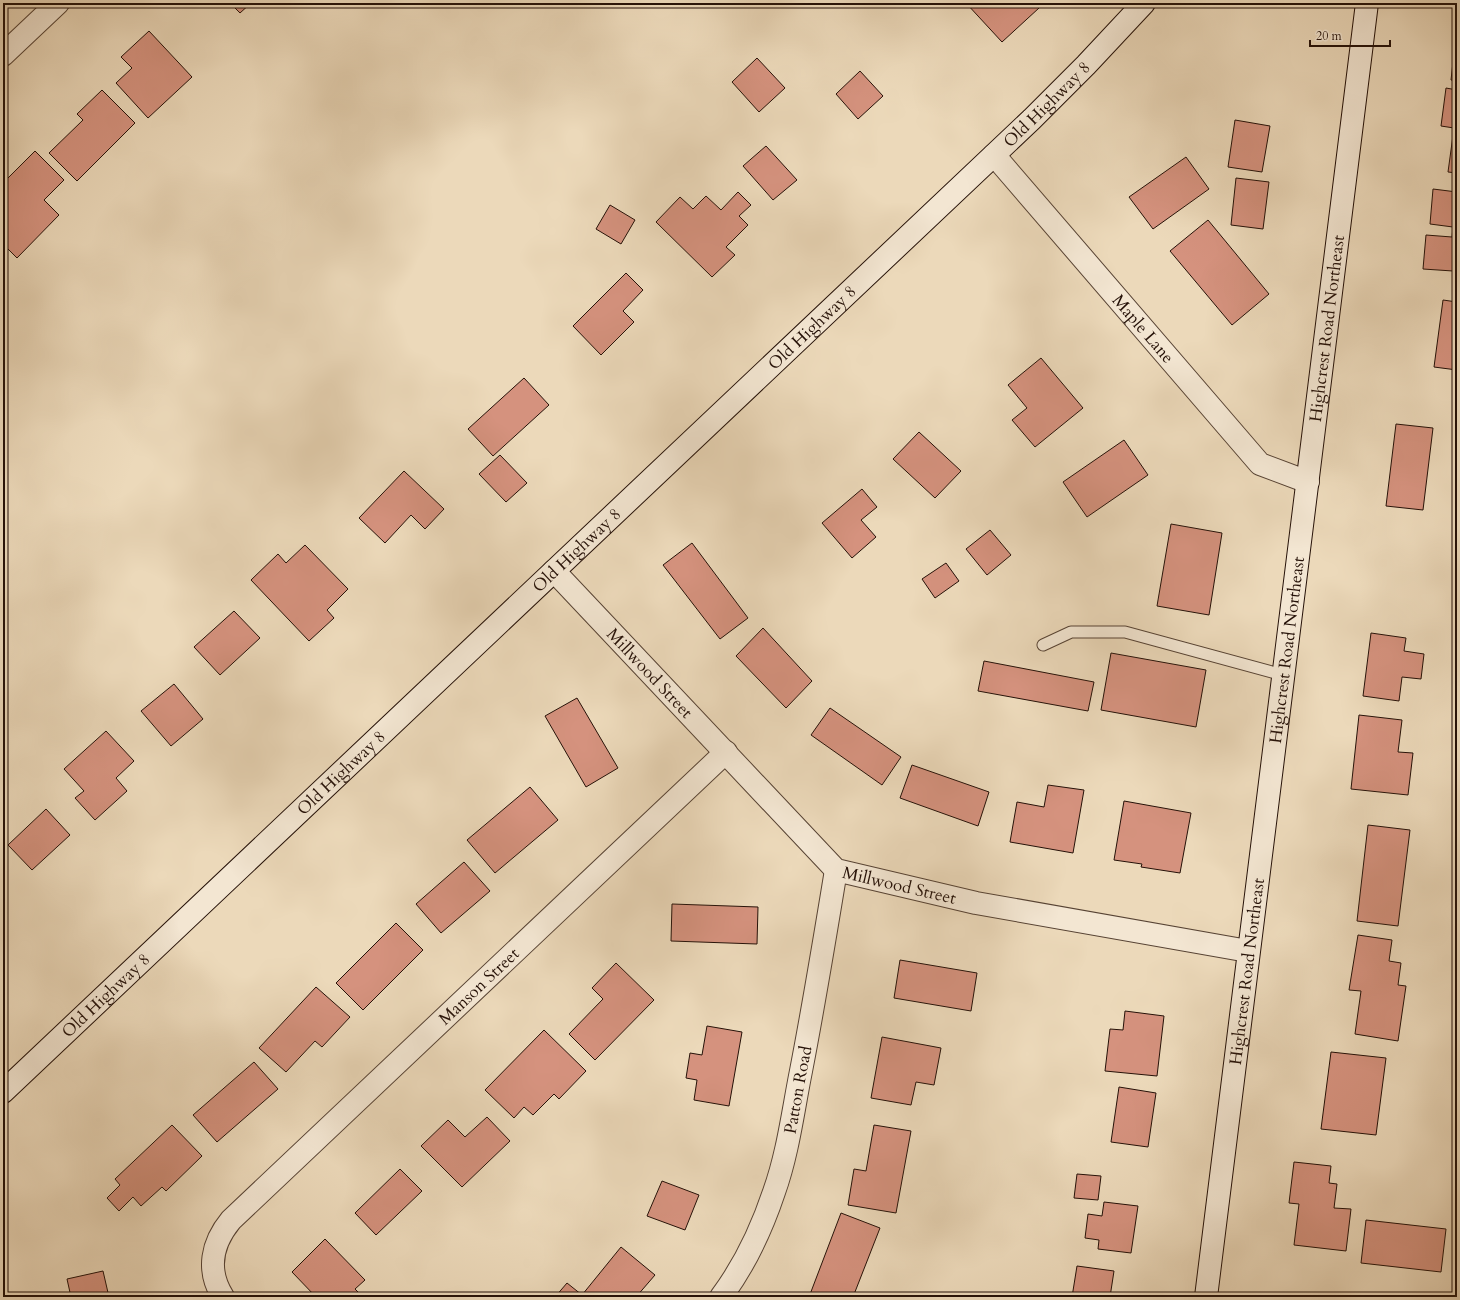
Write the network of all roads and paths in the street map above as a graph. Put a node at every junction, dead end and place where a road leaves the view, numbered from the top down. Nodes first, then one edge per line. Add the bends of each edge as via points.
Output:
1 (58, 3) edge
2 (1144, 3) edge
3 (1367, 3) edge
4 (3, 55) edge
5 (994, 155) junction
6 (1308, 482) junction
7 (554, 571) junction
8 (1043, 645) dead end
9 (1283, 675) junction
10 (726, 752) junction
11 (836, 870) junction
12 (1248, 950) junction
13 (3, 1092) edge
14 (223, 1297) edge
15 (721, 1297) edge
16 (1206, 1297) edge

1 - 4 street
2 - 5 street, Old Highway 8 via 1086,66
3 - 6 street, Highcrest Road Northeast
5 - 6 street, Maple Lane via 1260,464
5 - 7 street, Old Highway 8
6 - 9 street, Highcrest Road Northeast
7 - 10 street, Millwood Street
7 - 13 street, Old Highway 8
8 - 9 lane via 1071,632 1126,632
9 - 12 street, Highcrest Road Northeast
10 - 11 street, Millwood Street
10 - 14 street, Manson Street via 231,1220 222,1230 214,1250 213,1272
11 - 12 street, Millwood Street via 976,903
11 - 15 street, Patton Road via 815,1001 787,1141 774,1192 754,1241
12 - 16 street, Highcrest Road Northeast

